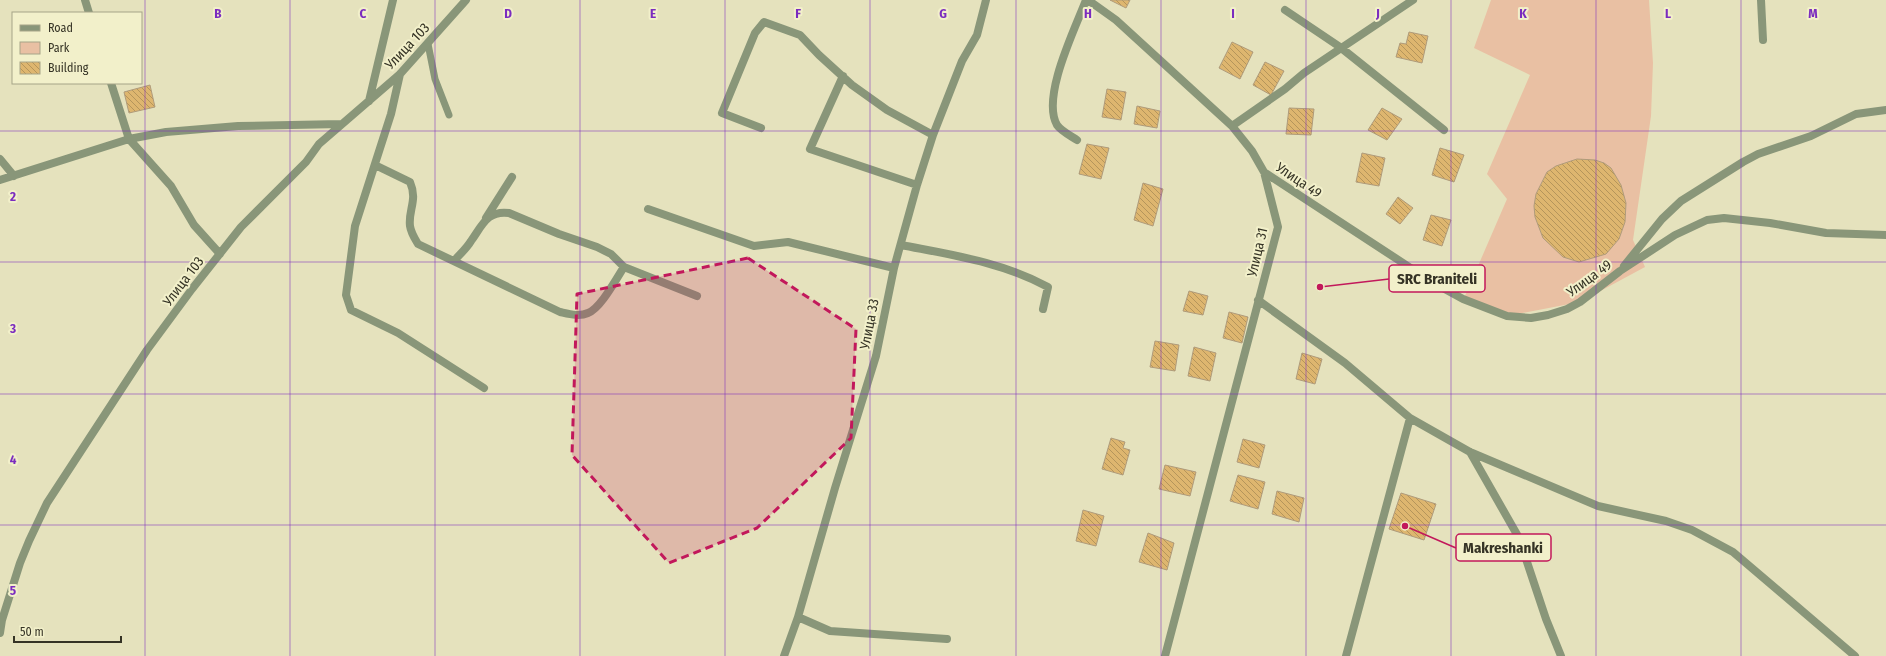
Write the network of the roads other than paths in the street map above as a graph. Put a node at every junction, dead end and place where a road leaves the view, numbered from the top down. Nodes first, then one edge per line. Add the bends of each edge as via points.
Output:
1 (85, 0) edge
2 (393, 0) edge
3 (466, 0) edge
4 (986, 0) edge
5 (1087, 0) edge
6 (1413, 0) edge
7 (1761, 0) edge
8 (1285, 10) dead end
9 (89, 12) edge
10 (1763, 40) dead end
11 (428, 44) junction
12 (1340, 48) junction
13 (400, 74) junction
14 (842, 76) junction
15 (111, 84) edge
16 (369, 101) junction
17 (1886, 110) edge
18 (449, 115) dead end
19 (341, 124) junction
20 (1232, 126) junction
21 (761, 128) dead end
22 (1444, 130) dead end
23 (934, 135) junction
24 (129, 139) junction
25 (1077, 140) dead end
26 (0, 159) edge
27 (375, 166) junction
28 (1264, 172) junction
29 (14, 176) junction
30 (512, 177) dead end
31 (0, 180) edge
32 (917, 185) junction
33 (648, 210) dead end
34 (486, 219) junction
35 (1886, 234) edge
36 (901, 245) junction
37 (220, 254) junction
38 (454, 261) junction
39 (624, 267) junction
40 (894, 268) junction
41 (1620, 271) junction
42 (697, 296) dead end
43 (1258, 300) junction
44 (1043, 309) dead end
45 (484, 388) dead end
46 (1410, 418) junction
47 (1470, 452) junction
48 (798, 617) junction
49 (1, 621) edge
50 (0, 633) edge
51 (947, 639) dead end
52 (784, 656) edge
53 (1165, 656) edge
54 (1346, 656) edge
55 (1561, 656) edge
56 (1855, 656) edge

1 - 9 street
2 - 16 street
3 - 11 street, Улица 103
4 - 23 street, Улица 33 via 977,35 962,61
5 - 20 street, Улица 31 via 1116,20
5 - 25 street via 1058,69 1052,108 1058,126
6 - 12 street
7 - 10 street
8 - 12 street
11 - 13 street, Улица 103
11 - 18 lane via 435,79
12 - 20 street
12 - 22 street
13 - 16 street, Улица 103
13 - 27 street
14 - 21 street via 800,35 764,22 755,33 722,113
14 - 23 street via 887,110
14 - 32 street via 810,149
15 - 24 street
16 - 19 street, Улица 103
17 - 41 street via 1856,114 1811,136 1758,154 1743,162 1681,201 1662,219
19 - 24 street via 210,128
19 - 37 street, Улица 103 via 241,227
20 - 28 street, Улица 31 via 1252,151
23 - 32 street, Улица 33
24 - 29 street
24 - 37 street via 171,186 194,225
26 - 29 street
27 - 38 street via 410,182 414,192 410,226 418,244
27 - 45 street via 355,226 347,303 351,310 398,333
28 - 41 street, Улица 49 via 1432,282 1463,299 1507,316 1531,318 1567,309 1598,290
28 - 43 street, Улица 31 via 1278,227
29 - 31 street
30 - 34 street
32 - 36 street, Улица 33
33 - 40 street via 754,246 788,242
34 - 38 street via 471,242
34 - 39 street via 502,212 509,213 597,247 610,254
35 - 41 street, Улица 49 via 1826,233 1770,223 1714,219 1676,235
36 - 40 street, Улица 33
36 - 44 street via 988,262 1030,277 1048,287
37 - 49 street, Улица 103 via 148,350 47,503 29,541
38 - 39 street via 560,312 574,315 588,313 598,306
39 - 42 street
40 - 48 street, Улица 33 via 876,356
43 - 46 street via 1345,362
43 - 53 street, Улица 31
46 - 47 street
46 - 54 street
47 - 55 street via 1519,538
47 - 56 street via 1598,506 1666,521 1714,541 1732,552
48 - 51 street via 830,631
48 - 52 street, Улица 33
49 - 50 street, Улица 103

